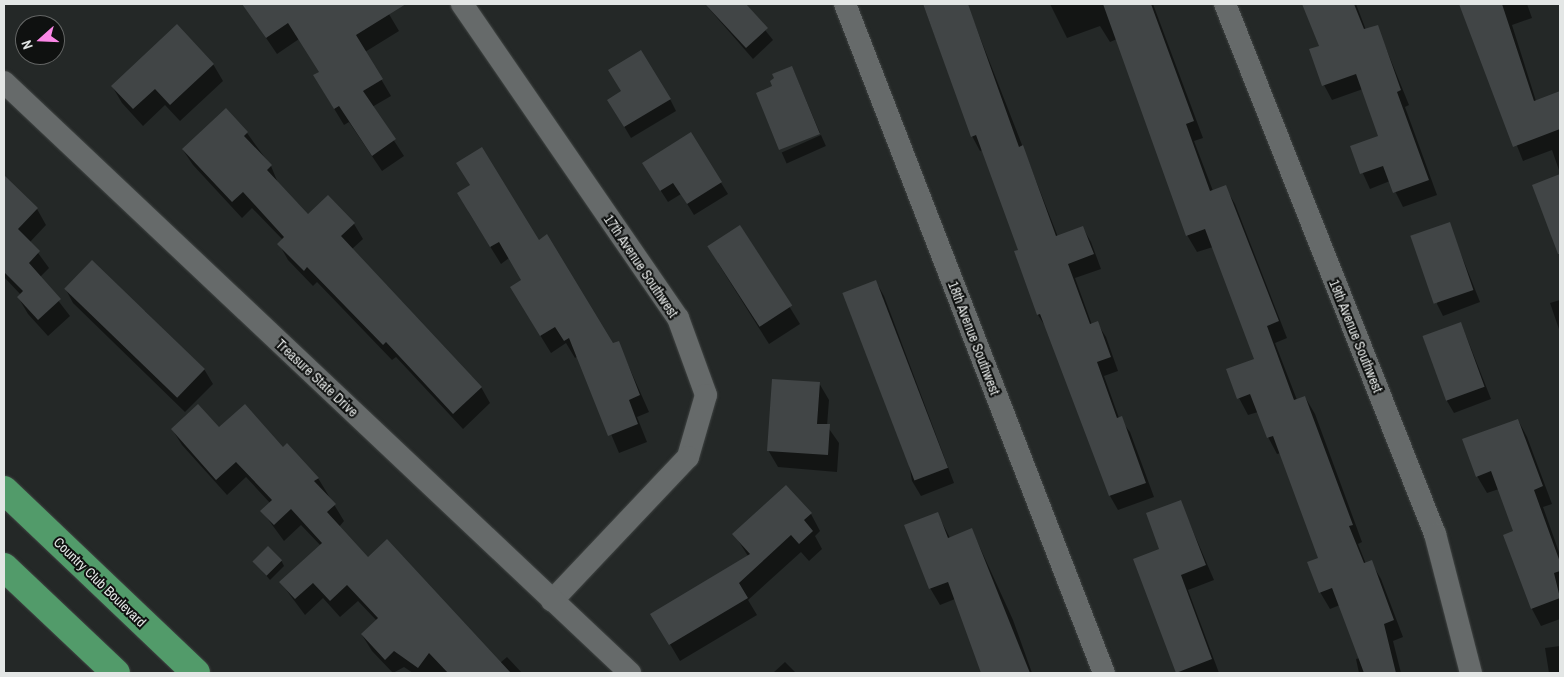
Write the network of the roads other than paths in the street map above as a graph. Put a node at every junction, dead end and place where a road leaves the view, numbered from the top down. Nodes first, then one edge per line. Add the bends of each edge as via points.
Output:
1 (462, 4) edge
2 (845, 4) edge
3 (1225, 4) edge
4 (4, 82) edge
5 (4, 490) edge
6 (4, 567) edge
7 (552, 601) junction
8 (76, 636) junction
9 (98, 673) edge
10 (116, 673) edge
11 (196, 673) edge
12 (630, 673) edge
13 (1104, 673) edge
14 (1471, 673) edge

1 - 7 street, 17th Avenue Southwest via 678,318 706,395 688,457
2 - 13 street, 18th Avenue Southwest
3 - 14 street, 19th Avenue Southwest via 1435,534
4 - 7 street, Treasure State Drive
5 - 11 highway, Country Club Boulevard
6 - 8 highway
7 - 12 street, Treasure State Drive
8 - 9 highway
8 - 10 highway

